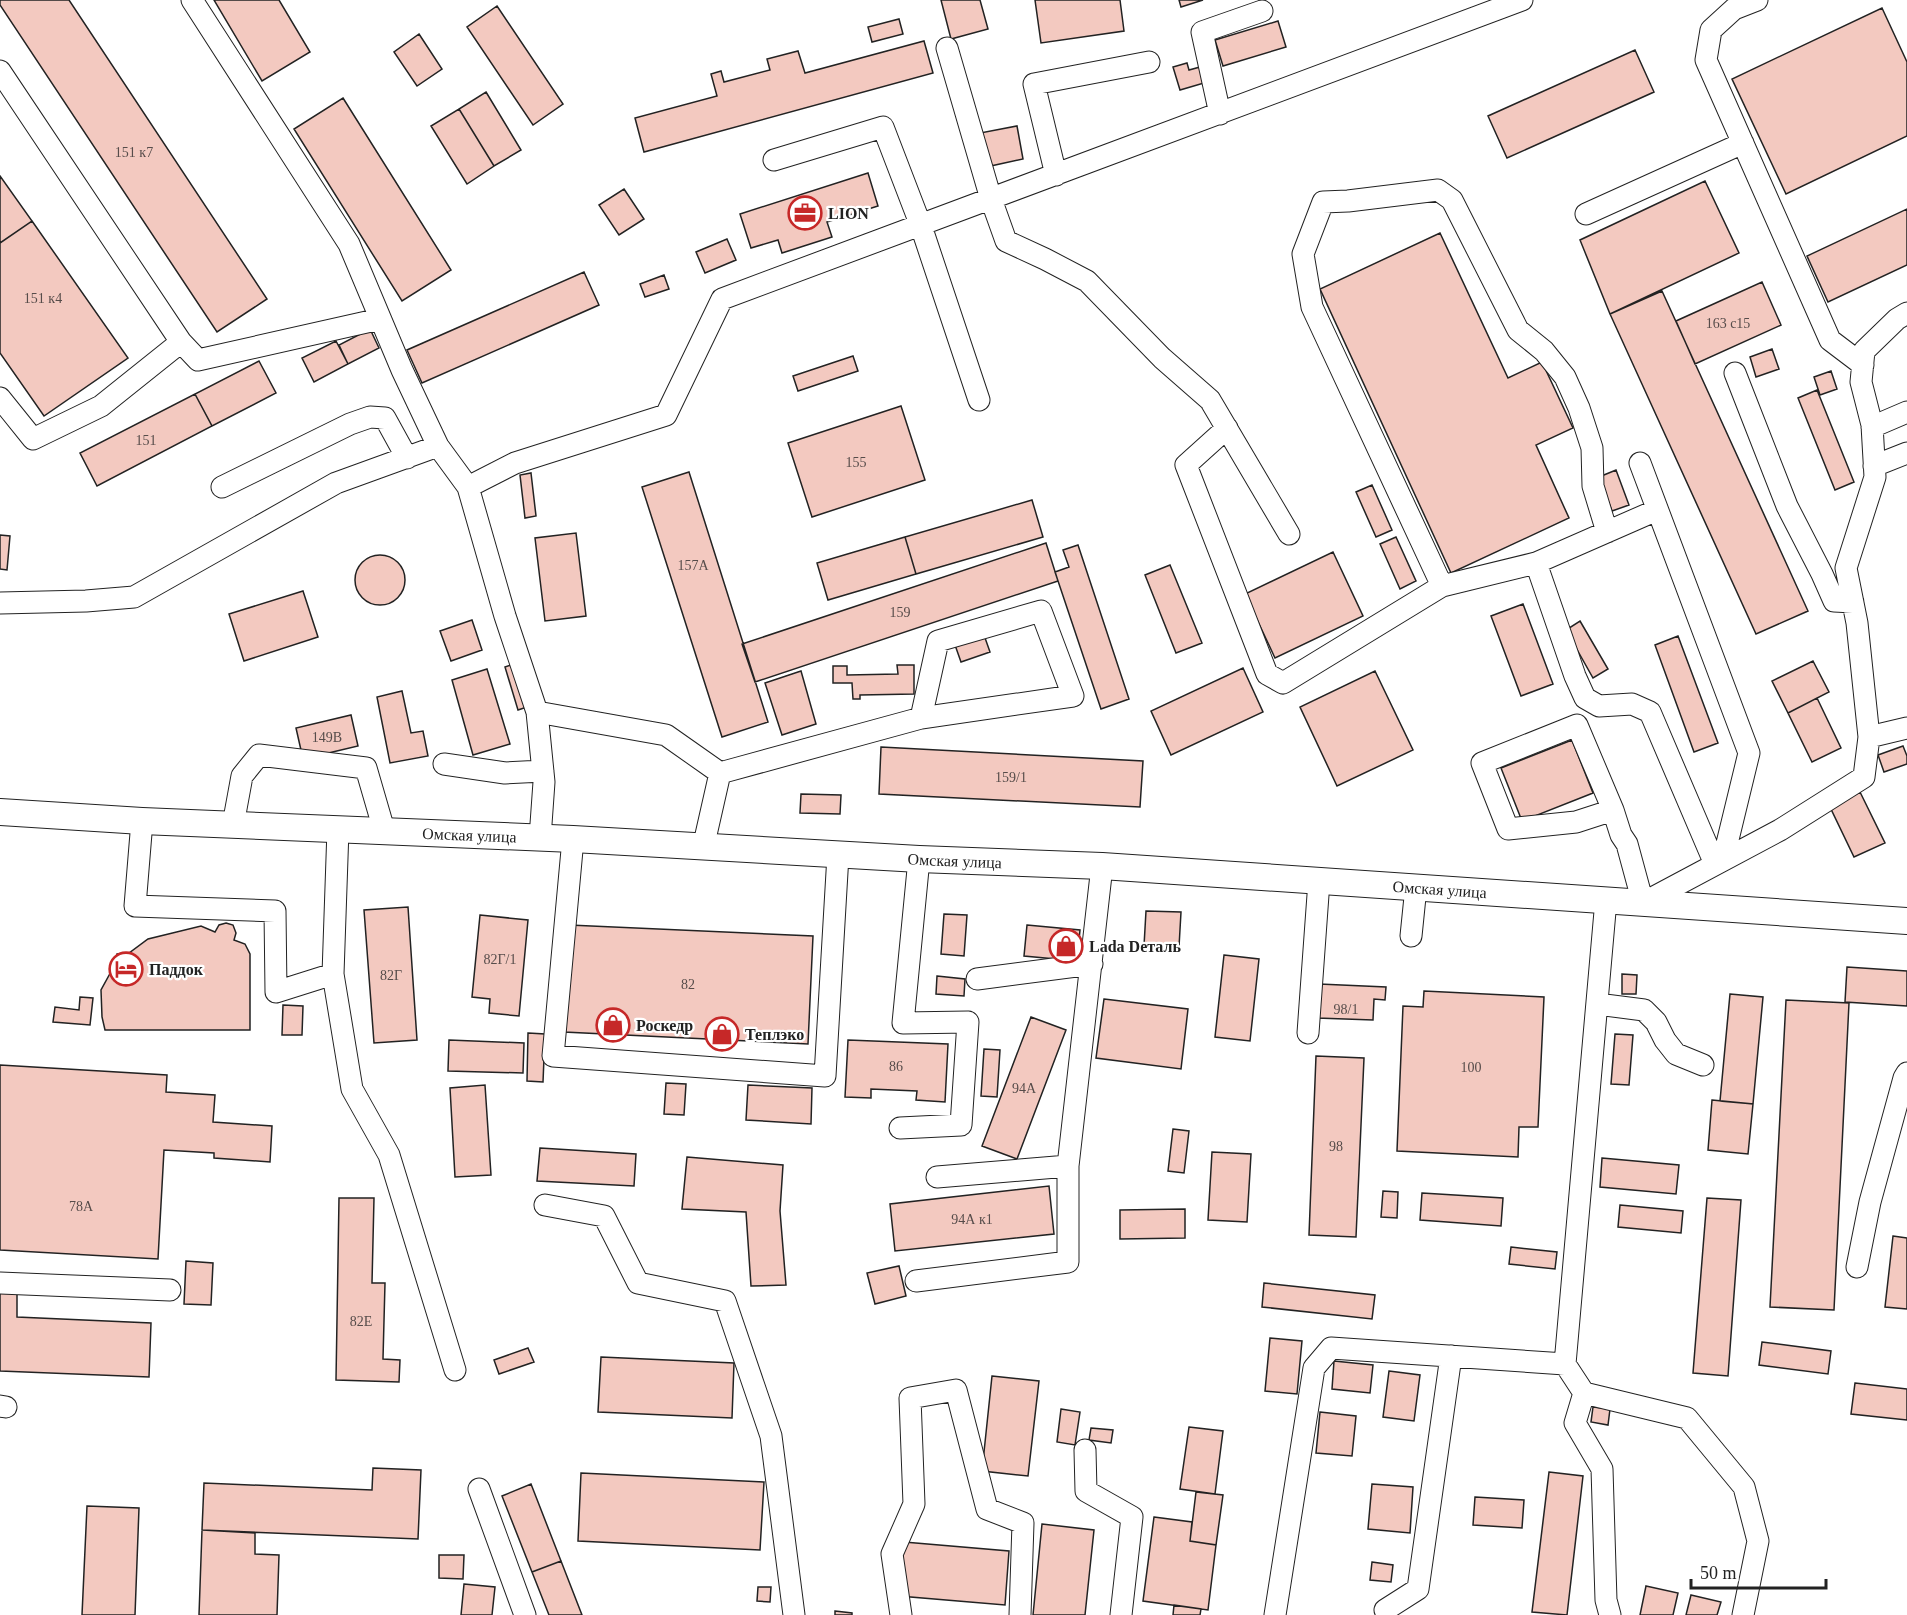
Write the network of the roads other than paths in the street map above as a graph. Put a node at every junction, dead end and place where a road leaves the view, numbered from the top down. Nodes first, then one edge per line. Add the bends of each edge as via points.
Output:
1 (192, 0) edge
2 (1522, 0) edge
3 (1757, 0) edge
4 (1262, 11) dead end
5 (947, 48) dead end
6 (1149, 62) dead end
7 (0, 71) edge
8 (1220, 114) junction
9 (1743, 143) junction
10 (774, 160) dead end
11 (1056, 175) junction
12 (991, 199) junction
13 (1586, 214) dead end
14 (921, 226) junction
15 (1907, 313) edge
16 (380, 319) junction
17 (181, 342) junction
18 (1863, 364) junction
19 (1735, 373) dead end
20 (0, 398) edge
21 (978, 400) dead end
22 (1907, 412) edge
23 (1872, 427) junction
24 (1227, 428) junction
25 (438, 446) junction
26 (1907, 453) edge
27 (407, 458) junction
28 (1640, 463) dead end
29 (1874, 466) junction
30 (222, 487) dead end
31 (468, 487) junction
32 (1657, 510) junction
33 (1606, 532) junction
34 (1289, 534) dead end
35 (1536, 563) junction
36 (1442, 586) junction
37 (1853, 602) junction
38 (0, 603) edge
39 (537, 712) junction
40 (921, 718) junction
41 (1907, 728) edge
42 (1869, 737) junction
43 (444, 764) dead end
44 (543, 771) junction
45 (720, 773) junction
46 (1613, 810) junction
47 (0, 812) edge
48 (142, 821) junction
49 (233, 825) junction
50 (338, 829) junction
51 (384, 830) junction
52 (540, 838) junction
53 (573, 839) junction
54 (703, 848) junction
55 (838, 855) junction
56 (919, 860) junction
57 (1719, 862) junction
58 (1102, 866) junction
59 (1319, 881) junction
60 (1416, 887) junction
61 (1606, 900) junction
62 (1643, 903) junction
63 (1907, 921) edge
64 (1411, 936) dead end
65 (1092, 964) junction
66 (333, 975) junction
67 (977, 979) dead end
68 (1597, 1004) junction
69 (1308, 1033) dead end
70 (1703, 1065) dead end
71 (1907, 1073) edge
72 (900, 1128) dead end
73 (1068, 1166) junction
74 (937, 1176) dead end
75 (545, 1205) dead end
76 (1857, 1267) dead end
77 (916, 1281) dead end
78 (0, 1283) edge
79 (170, 1290) dead end
80 (1450, 1356) junction
81 (1565, 1364) junction
82 (455, 1370) dead end
83 (1584, 1393) junction
84 (1085, 1450) dead end
85 (479, 1489) dead end
86 (1385, 1610) dead end
87 (525, 1615) edge
88 (794, 1615) edge
89 (901, 1615) edge
90 (1020, 1615) edge
91 (1121, 1615) edge
92 (1275, 1615) edge
93 (1610, 1615) edge
94 (1743, 1615) edge

1 - 16 lane via 349,244
2 - 8 lane
3 - 9 lane via 1734,9 1711,30 1706,60
4 - 8 lane via 1202,32
5 - 12 lane
6 - 11 lane via 1034,84
7 - 17 lane
8 - 11 lane
9 - 13 lane
9 - 18 lane via 1830,340
10 - 14 lane via 883,127
11 - 12 lane
12 - 14 lane
12 - 24 lane via 1006,241 1087,281 1162,358 1210,400
14 - 21 lane
14 - 31 lane via 722,299 666,415 515,463
15 - 18 lane via 1864,351
16 - 17 lane via 198,360
16 - 25 lane
17 - 20 lane via 100,406 33,439
18 - 23 lane via 1861,382
19 - 37 lane via 1787,506 1834,601
22 - 23 lane
23 - 29 lane
24 - 34 lane
24 - 36 lane via 1186,465 1267,674 1283,683
25 - 27 lane
25 - 31 lane
26 - 29 lane
27 - 30 lane via 385,418 370,417
27 - 38 lane via 336,483 134,597
28 - 32 lane
29 - 37 lane via 1875,477 1846,568
31 - 39 lane
32 - 33 lane
32 - 57 lane via 1749,753
33 - 35 lane
33 - 36 lane via 1593,486 1592,448 1565,377 1544,351 1518,330 1452,201 1438,190 1323,202 1303,254 1312,306
35 - 36 lane
35 - 57 lane via 1585,698 1599,706 1632,704 1650,712
37 - 42 lane
39 - 44 lane
39 - 45 lane via 666,735
40 - 40 lane via 938,640 1041,611 1073,696
40 - 45 lane
41 - 42 lane
42 - 57 lane via 1864,777 1780,830
43 - 44 lane via 506,773
44 - 52 lane
45 - 54 lane
46 - 46 lane via 1576,822 1508,829 1482,763 1577,725
46 - 62 lane
47 - 48 main road, Омская улица
48 - 49 main road, Омская улица
48 - 66 lane via 135,906 275,911 276,992
49 - 50 main road, Омская улица
49 - 51 lane via 242,776 259,755 366,768
50 - 51 main road, Омская улица
50 - 66 lane
51 - 52 main road, Омская улица
52 - 53 main road, Омская улица
53 - 54 main road, Омская улица
53 - 55 lane via 554,1056 825,1076
54 - 55 main road, Омская улица
55 - 56 main road, Омская улица
56 - 58 main road, Омская улица
56 - 72 lane via 903,1023 968,1022 961,1125
57 - 62 lane
58 - 59 main road, Омская улица
58 - 65 lane
59 - 60 main road, Омская улица
59 - 69 lane
60 - 61 main road, Омская улица
60 - 64 lane
61 - 62 main road, Омская улица
61 - 68 lane
62 - 63 main road, Омская улица
65 - 67 lane
65 - 73 lane
66 - 82 lane via 352,1089 390,1155
68 - 70 lane via 1644,1010 1676,1053
68 - 81 lane
71 - 76 lane via 1870,1202
73 - 74 lane
73 - 77 lane via 1068,1262
75 - 88 lane via 604,1216 638,1283 725,1301 771,1436
78 - 79 lane
80 - 81 lane
80 - 86 lane via 1418,1589
80 - 92 lane via 1331,1348 1314,1368
81 - 83 lane
83 - 93 lane via 1575,1423 1602,1469 1606,1600
83 - 94 lane via 1687,1418 1744,1487 1758,1541
84 - 91 lane via 1086,1491 1132,1518
85 - 87 lane
89 - 90 lane via 892,1554 914,1504 910,1398 956,1390 987,1509 1023,1523

